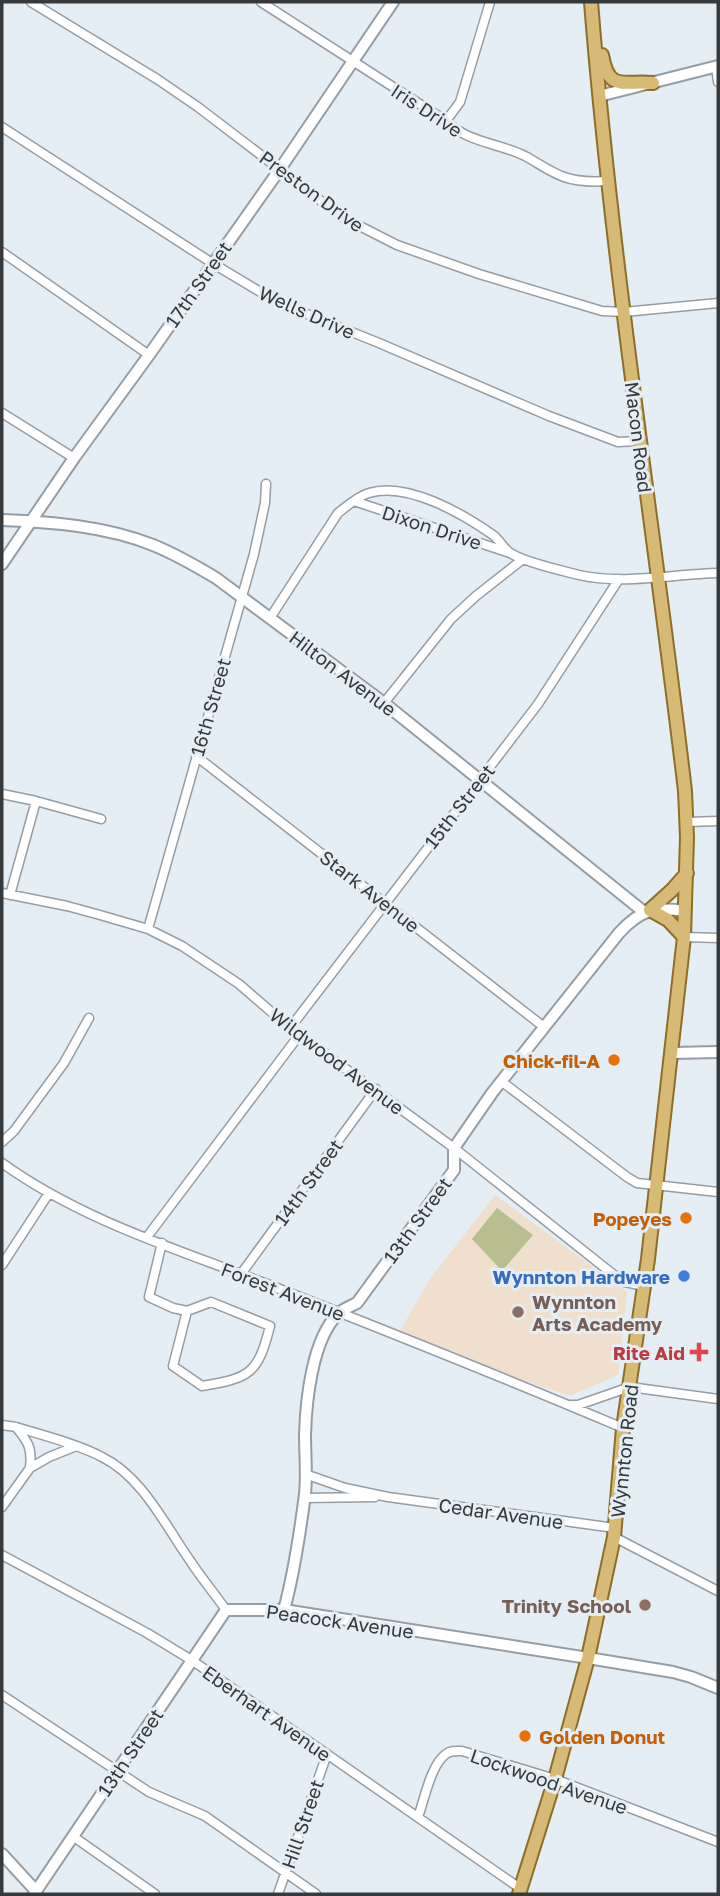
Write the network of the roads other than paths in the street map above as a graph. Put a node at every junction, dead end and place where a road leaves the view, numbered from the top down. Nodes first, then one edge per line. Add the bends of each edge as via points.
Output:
1 (31, 2) edge
2 (261, 2) edge
3 (393, 2) edge
4 (490, 2) edge
5 (591, 2) edge
6 (594, 39) junction
7 (352, 62) junction
8 (717, 67) edge
9 (718, 82) edge
10 (653, 83) junction
11 (599, 96) junction
12 (446, 121) junction
13 (2, 127) edge
14 (280, 169) junction
15 (607, 181) junction
16 (2, 253) edge
17 (212, 263) junction
18 (718, 303) edge
19 (624, 312) junction
20 (149, 355) junction
21 (2, 413) edge
22 (639, 441) junction
23 (74, 458) junction
24 (266, 484) dead end
25 (354, 501) junction
26 (2, 520) edge
27 (31, 521) junction
28 (510, 553) junction
29 (523, 559) junction
30 (2, 564) edge
31 (718, 573) edge
32 (658, 577) junction
33 (619, 579) junction
34 (242, 597) junction
35 (270, 618) junction
36 (384, 703) junction
37 (196, 756) junction
38 (480, 779) junction
39 (2, 794) edge
40 (36, 802) junction
41 (101, 819) dead end
42 (718, 821) edge
43 (687, 822) junction
44 (687, 873) junction
45 (6, 894) edge
46 (385, 902) junction
47 (647, 911) junction
48 (685, 911) junction
49 (148, 929) junction
50 (684, 937) junction
51 (718, 939) edge
52 (89, 1018) dead end
53 (544, 1027) junction
54 (290, 1028) junction
55 (300, 1034) junction
56 (718, 1052) edge
57 (672, 1053) junction
58 (501, 1081) junction
59 (376, 1089) junction
60 (2, 1142) edge
61 (454, 1148) junction
62 (2, 1163) edge
63 (656, 1185) junction
64 (718, 1192) edge
65 (49, 1193) junction
66 (147, 1237) junction
67 (162, 1243) junction
68 (2, 1265) edge
69 (241, 1274) junction
70 (644, 1286) junction
71 (187, 1311) junction
72 (339, 1312) junction
73 (630, 1387) junction
74 (718, 1399) edge
75 (571, 1405) junction
76 (2, 1425) edge
77 (16, 1427) junction
78 (624, 1428) junction
79 (74, 1447) junction
80 (30, 1468) junction
81 (305, 1474) junction
82 (388, 1497) junction
83 (304, 1498) junction
84 (2, 1507) edge
85 (615, 1533) junction
86 (2, 1555) edge
87 (718, 1591) edge
88 (226, 1610) junction
89 (284, 1610) junction
90 (588, 1658) junction
91 (193, 1661) junction
92 (718, 1688) edge
93 (2, 1695) edge
94 (327, 1754) junction
95 (117, 1772) junction
96 (555, 1779) junction
97 (418, 1817) junction
98 (74, 1837) junction
99 (718, 1842) edge
100 (2, 1854) edge
101 (285, 1873) junction
102 (520, 1891) edge
103 (34, 1893) edge
104 (155, 1894) edge
105 (278, 1894) edge
106 (316, 1894) edge

1 - 14 street, Preston Drive via 157,79
2 - 7 street, Iris Drive
3 - 7 street, 17th Street
4 - 12 street via 460,102
5 - 6 main road, Macon Road
6 - 10 main road via 607,76 615,81
6 - 11 main road, Macon Road
7 - 12 street, Iris Drive
7 - 14 street, 17th Street
8 - 9 street
8 - 10 street
10 - 11 street
11 - 15 main road, Macon Road
12 - 15 street, Iris Drive via 467,136 510,150 564,177
13 - 17 street, Wells Drive
14 - 17 street, 17th Street
14 - 19 street, Preston Drive via 342,217 397,245 537,293 602,311
15 - 19 main road, Macon Road
16 - 20 street
17 - 20 street, 17th Street
17 - 22 street, Wells Drive via 277,302 549,416 618,442
18 - 19 street, Preston Drive
19 - 22 main road, Macon Road
20 - 23 street, 17th Street
21 - 23 street
22 - 32 main road, Macon Road
23 - 27 street, 17th Street
24 - 34 street, 16th Street
25 - 28 street, Dixon Drive
25 - 28 street, Dixon Drive via 385,490 440,504 497,538
25 - 35 street, Dixon Drive via 338,513
26 - 27 street, Hilton Avenue
27 - 30 street, 17th Street
27 - 34 street, Hilton Avenue via 82,527 151,544
28 - 29 street, Dixon Drive
29 - 33 street, Dixon Drive via 581,575
29 - 36 street via 451,619
31 - 32 street, Dixon Drive
32 - 33 street, Dixon Drive
32 - 43 main road, Macon Road
33 - 38 street, 15th Street via 538,704
34 - 35 street, Hilton Avenue
34 - 37 street, 16th Street
35 - 36 street, Hilton Avenue
36 - 38 street, Hilton Avenue
37 - 46 street, Stark Avenue
37 - 49 street, 16th Street
38 - 46 street, 15th Street
38 - 47 street, Hilton Avenue
39 - 40 street
40 - 41 street
40 - 45 street
42 - 43 street
43 - 44 main road, Macon Road
44 - 47 main road
44 - 48 main road, Wynnton Road
45 - 49 street, Wildwood Avenue
46 - 53 street, Stark Avenue
46 - 54 street, 15th Street
47 - 48 street
47 - 50 main road via 668,920
47 - 53 street, 13th Street via 627,924
48 - 50 main road, Wynnton Road
49 - 54 street, Wildwood Avenue via 238,983
50 - 51 street
50 - 57 main road, Wynnton Road
52 - 60 street via 64,1063
53 - 58 street, 13th Street
54 - 55 street, Wildwood Avenue
55 - 59 street, Wildwood Avenue
55 - 66 street
56 - 57 street
57 - 63 main road, Wynnton Road
58 - 61 street, 13th Street
58 - 63 street via 627,1177
59 - 61 street, Wildwood Avenue
59 - 69 street, 14th Street
61 - 70 street, Wildwood Avenue via 614,1275
61 - 72 street, 13th Street via 454,1170 357,1303
62 - 65 street, Forest Avenue
63 - 64 street
63 - 70 main road, Wynnton Road
65 - 66 street, Forest Avenue
65 - 68 street
66 - 67 street, Forest Avenue
67 - 69 street, Forest Avenue
67 - 71 street via 149,1297
69 - 72 street, Forest Avenue
70 - 73 main road, Wynnton Road
71 - 71 street via 211,1303 270,1326 255,1367 245,1376 202,1386 173,1366
72 - 75 street, Forest Avenue
72 - 81 street, 13th Street via 325,1331 315,1360 305,1432
73 - 74 street
73 - 75 street
73 - 78 main road, Wynnton Road
75 - 78 street, Forest Avenue
76 - 77 street
77 - 79 street
77 - 80 street via 31,1451
78 - 85 main road, Wynnton Road
79 - 80 street
79 - 88 street via 102,1457 139,1487
80 - 84 street
81 - 82 street
81 - 83 street, 13th Street
82 - 83 street
82 - 85 street, Cedar Avenue
83 - 89 street, 13th Street
85 - 87 street, Cedar Avenue
85 - 90 main road, Wynnton Road
86 - 91 street, Eberhart Avenue
88 - 89 street, Peacock Avenue
88 - 91 street, 13th Street
89 - 90 street, Peacock Avenue
90 - 92 street, Peacock Avenue via 673,1672
90 - 96 main road, Wynnton Road
91 - 94 street, Eberhart Avenue
91 - 95 street, 13th Street
93 - 95 street
94 - 97 street, Eberhart Avenue
94 - 101 street, Hill Street
95 - 98 street, 13th Street
95 - 101 street via 149,1792 205,1816
96 - 97 street, Lockwood Avenue via 452,1751 437,1763
96 - 99 street, Lockwood Avenue
96 - 102 main road, Wynnton Road
97 - 102 street, Eberhart Avenue
98 - 103 street, 13th Street
98 - 104 street
100 - 103 street
101 - 105 street, Hill Street
101 - 106 street

